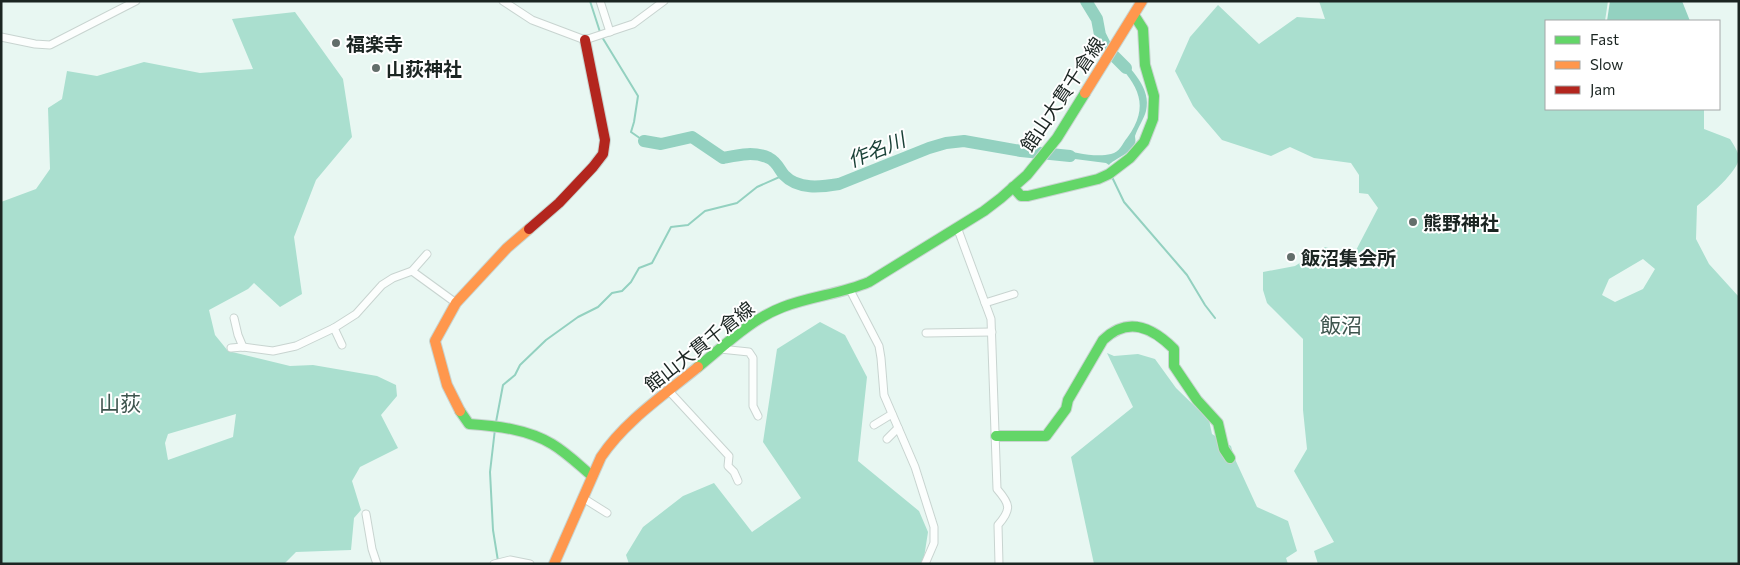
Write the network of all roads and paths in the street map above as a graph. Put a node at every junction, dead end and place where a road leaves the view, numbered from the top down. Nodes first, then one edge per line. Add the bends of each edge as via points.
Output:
1 (136, 1) edge
2 (503, 1) edge
3 (600, 1) edge
4 (664, 1) edge
5 (1142, 1) edge
6 (1134, 15) junction
7 (608, 33) junction
8 (1, 37) edge
9 (589, 39) junction
10 (1014, 187) junction
11 (957, 227) junction
12 (427, 254) dead end
13 (412, 271) junction
14 (850, 290) junction
15 (1014, 294) dead end
16 (456, 303) junction
17 (985, 303) junction
18 (234, 318) dead end
19 (334, 328) junction
20 (992, 332) junction
21 (926, 333) dead end
22 (342, 345) dead end
23 (243, 347) junction
24 (231, 348) dead end
25 (720, 349) junction
26 (670, 391) junction
27 (892, 414) junction
28 (758, 416) dead end
29 (874, 425) dead end
30 (898, 428) junction
31 (996, 436) junction
32 (887, 439) dead end
33 (1230, 458) dead end
34 (592, 476) junction
35 (738, 481) dead end
36 (583, 498) junction
37 (607, 513) dead end
38 (366, 514) dead end
39 (377, 564) edge
40 (494, 564) edge
41 (530, 564) edge
42 (554, 564) edge
43 (925, 564) edge
44 (999, 564) edge

1 - 8 street via 50,44
2 - 9 street via 532,20
3 - 7 street
4 - 7 street via 633,24
5 - 6 main road, 館山大貫千倉線
6 - 10 main road, 館山大貫千倉線 via 1053,143
6 - 10 main road via 1144,29 1143,51 1154,96 1154,114 1144,142 1130,158 1098,179 1028,196 1021,196
7 - 9 street
9 - 16 main road via 605,140 603,154 564,198 507,248
10 - 11 main road, 館山大貫千倉線
11 - 14 main road, 館山大貫千倉線 via 889,270
11 - 17 street
12 - 13 street
13 - 16 street
13 - 19 street via 382,285 356,314
14 - 25 main road, 館山大貫千倉線 via 784,307 750,326
14 - 27 street via 879,346 884,395
15 - 17 street
16 - 34 main road via 435,342 440,365 460,413 469,424 489,425 543,439
17 - 20 street
18 - 23 street
19 - 22 street
19 - 23 street via 296,346 273,351
20 - 21 street
20 - 31 street
23 - 24 street
25 - 26 main road, 館山大貫千倉線
25 - 28 street via 750,352 753,358 753,406
26 - 34 main road, 館山大貫千倉線 via 615,438 601,456
26 - 35 street via 729,456 728,466
27 - 29 street
27 - 30 street
30 - 32 street
30 - 43 street via 915,467 934,527 934,542
31 - 33 main road via 1046,436 1066,409 1068,400 1109,332 1132,325 1159,335 1174,348 1174,366 1197,400 1218,423 1223,448
31 - 44 street via 997,489 1009,506 998,524
34 - 36 main road, 館山大貫千倉線
36 - 37 street
36 - 42 main road, 館山大貫千倉線
38 - 39 street
40 - 41 street via 504,560

